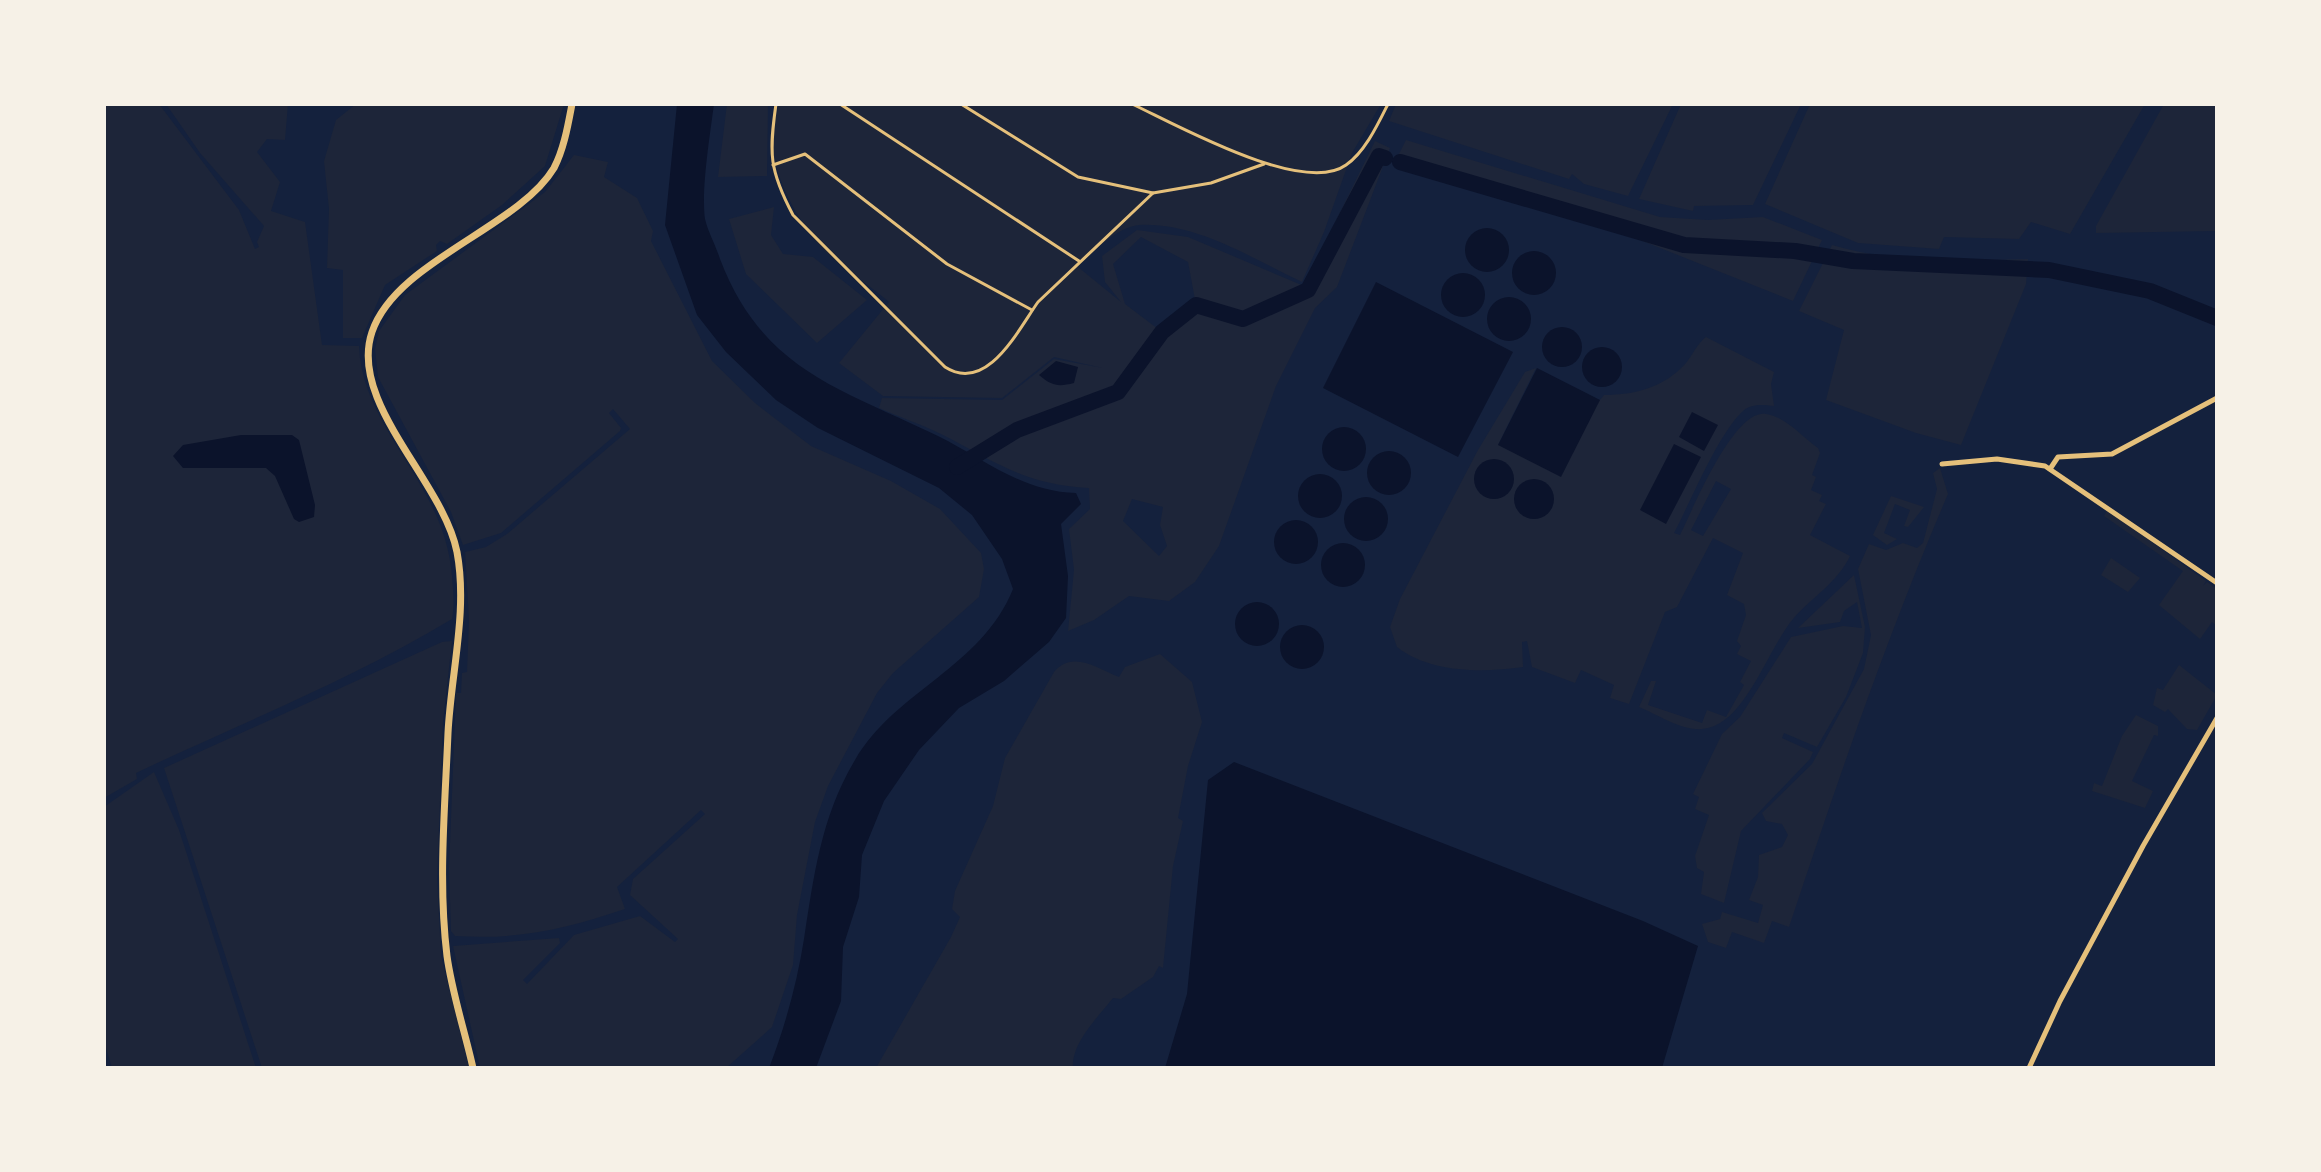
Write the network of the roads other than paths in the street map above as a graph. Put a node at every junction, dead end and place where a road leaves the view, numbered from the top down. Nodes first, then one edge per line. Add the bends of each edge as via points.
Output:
1 (572, 104) edge
2 (776, 104) edge
3 (840, 104) edge
4 (961, 104) edge
5 (1132, 104) edge
6 (1388, 104) edge
7 (1264, 164) junction
8 (773, 165) junction
9 (1153, 193) junction
10 (1079, 261) junction
11 (1032, 310) junction
12 (2217, 398) edge
13 (1942, 464) dead end
14 (2050, 469) junction
15 (2217, 583) edge
16 (2217, 718) edge
17 (473, 1068) edge
18 (2029, 1068) edge

1 - 17 street via 559,157 547,177 401,291 381,313 368,346 368,370 377,398 432,489 457,553 460,596 448,731 444,907 448,960
2 - 8 lane via 769,145
3 - 10 lane
4 - 9 lane via 1078,177
5 - 7 lane
6 - 7 lane via 1359,152 1342,168 1314,175
7 - 9 lane via 1211,183
8 - 11 lane via 805,154 947,264
8 - 11 lane via 793,215 953,372 982,371
9 - 10 lane
10 - 11 lane
12 - 14 street via 2112,454 2058,457
13 - 14 street via 1997,459
14 - 15 street
16 - 18 street via 2125,879

